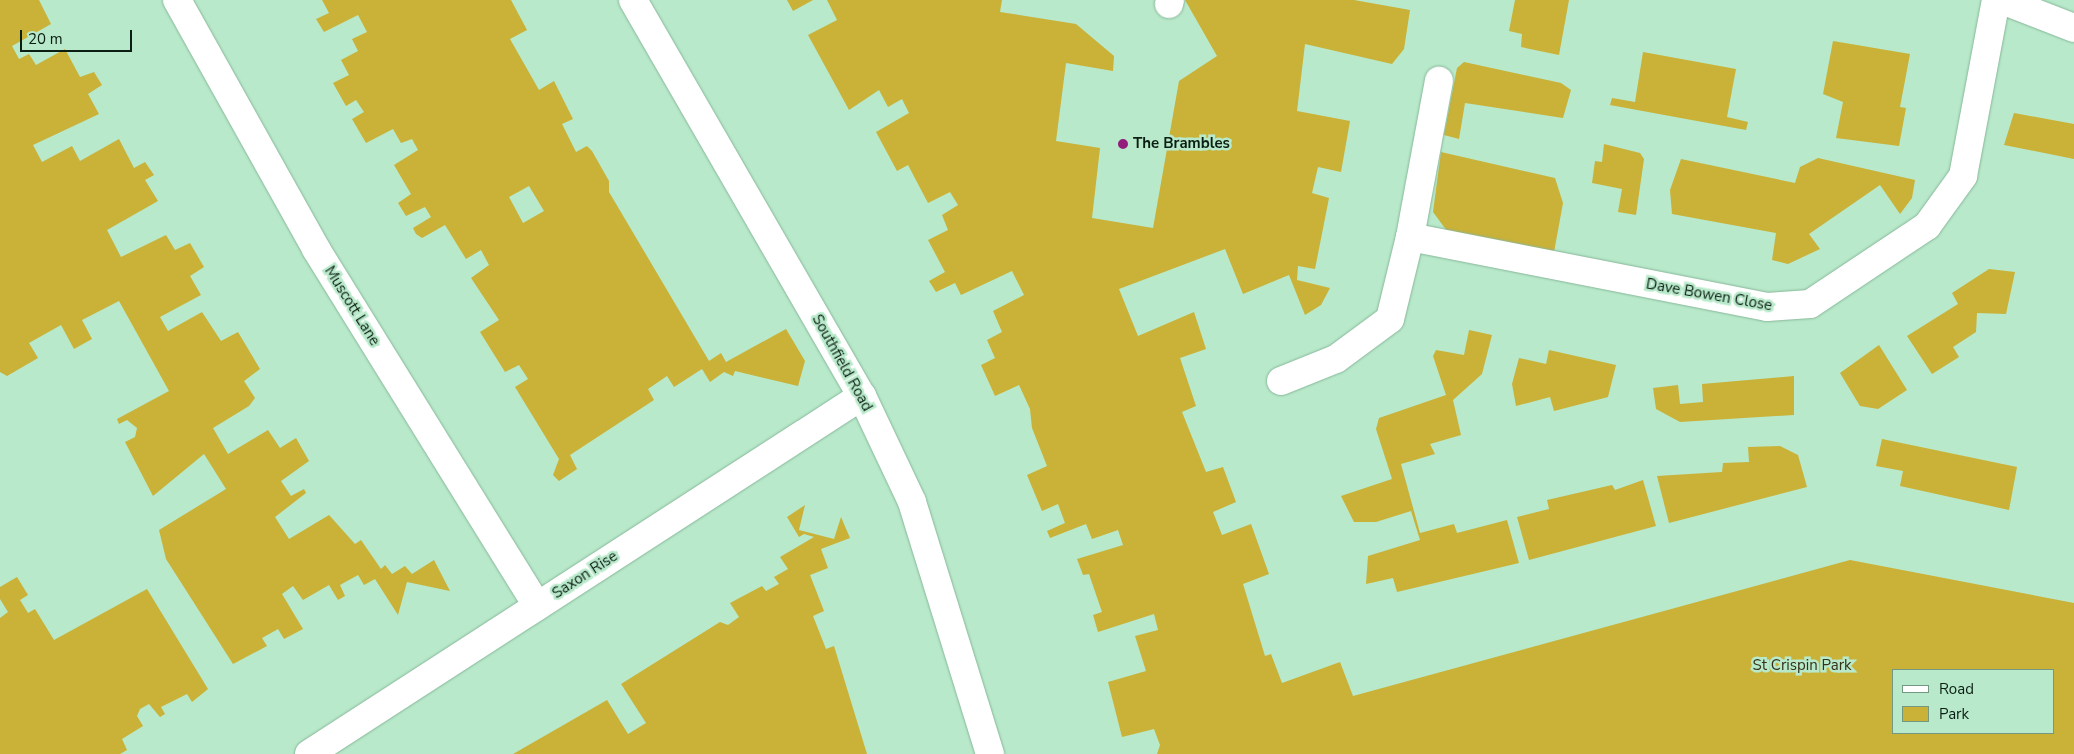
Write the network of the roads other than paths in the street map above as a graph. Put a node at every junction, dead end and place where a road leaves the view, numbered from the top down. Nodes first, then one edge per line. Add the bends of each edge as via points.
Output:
1 (177, 0) edge
2 (633, 0) edge
3 (1996, 0) edge
4 (2002, 0) edge
5 (2074, 28) edge
6 (1439, 81) dead end
7 (1410, 238) junction
8 (1281, 381) dead end
9 (862, 396) junction
10 (537, 606) junction
11 (309, 754) edge
12 (990, 754) edge

1 - 10 street, Muscott Lane via 316,249
2 - 9 street, Southfield Road
3 - 7 street, Dave Bowen Close via 1963,176 1927,226 1810,304 1767,308
4 - 5 street
6 - 7 street
7 - 8 street via 1390,319 1336,359
9 - 10 street, Saxon Rise
9 - 12 street, Southfield Road via 912,502
10 - 11 street, Saxon Rise

